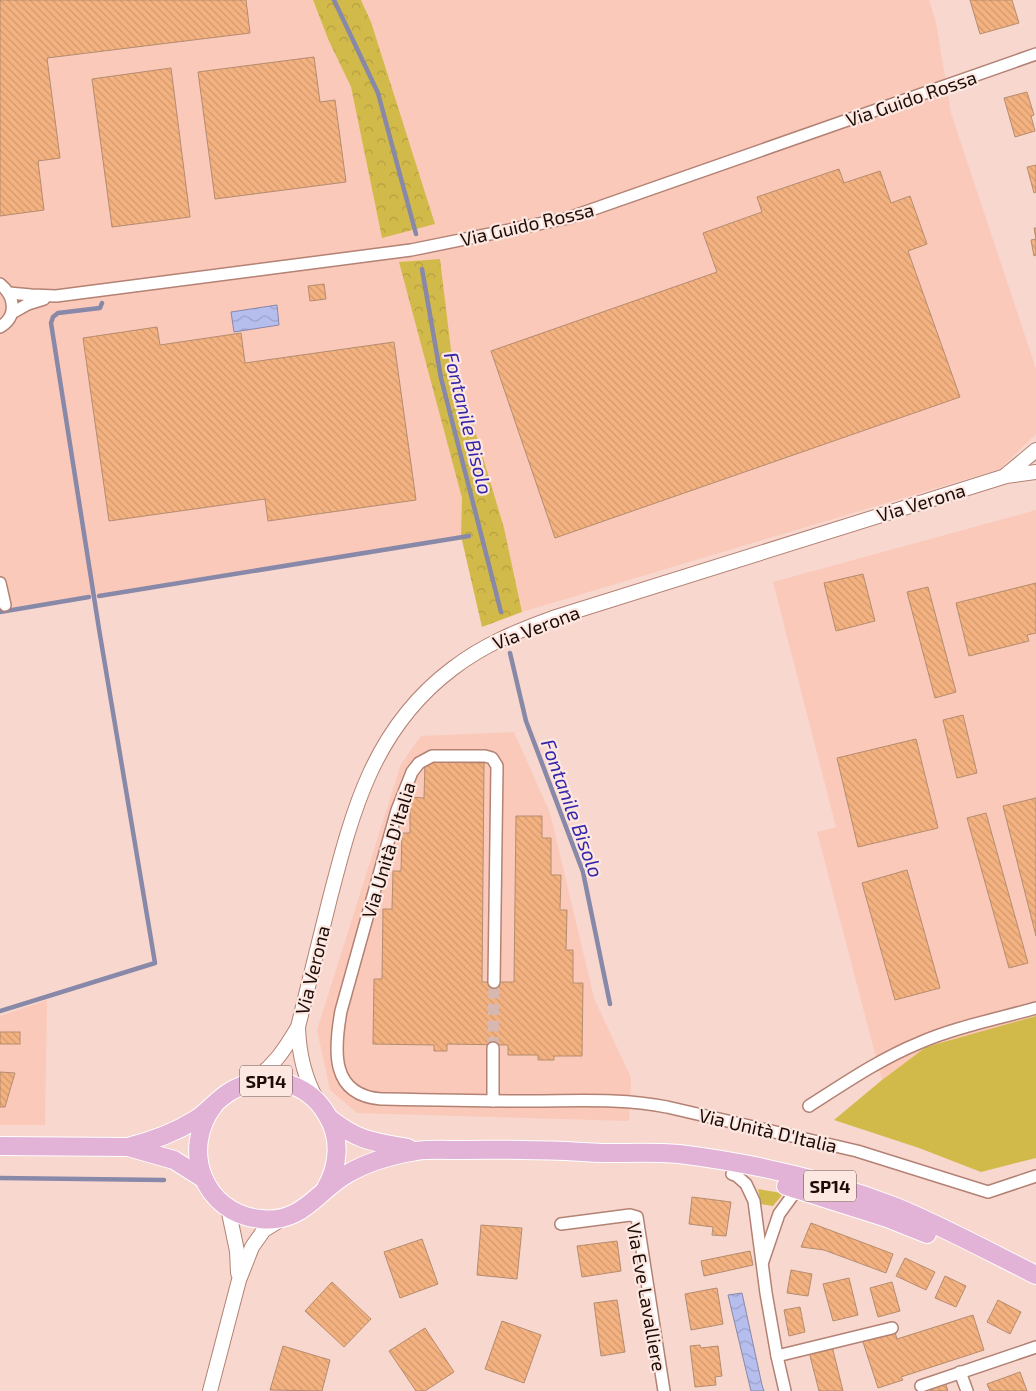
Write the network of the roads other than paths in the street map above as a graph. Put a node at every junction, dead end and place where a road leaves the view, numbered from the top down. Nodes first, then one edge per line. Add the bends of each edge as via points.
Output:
1 (1036, 54) edge
2 (0, 284) edge
3 (9, 293) junction
4 (56, 296) junction
5 (12, 313) junction
6 (0, 328) edge
7 (1036, 450) edge
8 (1036, 472) edge
9 (1006, 476) junction
10 (0, 582) edge
11 (5, 605) dead end
12 (494, 982) tunnel mouth
13 (1036, 1008) edge
14 (298, 1027) junction
15 (493, 1048) tunnel mouth
16 (242, 1085) junction
17 (493, 1101) junction
18 (318, 1103) junction
19 (214, 1105) junction
20 (809, 1106) dead end
21 (329, 1118) junction
22 (0, 1146) edge
23 (128, 1147) junction
24 (421, 1150) junction
25 (609, 1153) junction
26 (732, 1174) junction
27 (1036, 1176) edge
28 (204, 1179) junction
29 (798, 1188) junction
30 (320, 1196) junction
31 (228, 1208) junction
32 (287, 1216) junction
33 (561, 1224) dead end
34 (762, 1262) junction
35 (1036, 1275) edge
36 (239, 1280) junction
37 (1036, 1288) edge
38 (892, 1328) dead end
39 (1036, 1347) edge
40 (777, 1356) junction
41 (960, 1372) junction
42 (921, 1386) dead end
43 (210, 1391) edge
44 (664, 1391) edge
45 (785, 1391) edge
46 (967, 1391) edge

1 - 4 street, Via Guido Rossa via 568,218 411,250
2 - 3 street
3 - 4 street
3 - 5 street
4 - 5 street via 28,304
5 - 6 street
7 - 9 street, Via Verona
8 - 9 street, Via Verona
9 - 14 street, Via Verona via 553,618 498,640 453,668 424,694 392,732 364,785 344,844
10 - 11 street
12 - 17 street, Via Unità D'Italia via 497,766 492,758 485,756 432,756 419,763 412,772 397,810 341,1011 338,1064 350,1088 369,1098
13 - 20 street via 919,1042 870,1067
14 - 16 street, Via Verona via 273,1064
14 - 18 street, Via Verona via 303,1068
15 - 17 street
16 - 18 main road, SP14 via 265,1081 288,1084 304,1091
16 - 19 main road, SP14
17 - 27 street, Via Unità D'Italia via 607,1101 659,1106 857,1151 988,1192
18 - 21 main road, SP14
19 - 23 main road, SP14 via 196,1120 169,1134
19 - 28 main road, SP14 via 202,1125 198,1141
21 - 24 main road, SP14 via 348,1133 366,1140
21 - 30 main road, SP14 via 336,1137 337,1155 331,1178
22 - 23 main road, SP14
23 - 28 main road, SP14 via 174,1160
24 - 25 main road, SP14
24 - 30 main road, SP14 via 368,1163 346,1175
25 - 26 main road, SP14
25 - 35 main road, SP14 via 678,1154 819,1182 896,1207
26 - 29 main road, SP14
26 - 34 street via 744,1181 753,1197
28 - 31 main road, SP14
29 - 34 street via 779,1214
29 - 37 main road, SP14 via 920,1231
30 - 32 main road, SP14 via 303,1210
31 - 32 main road, SP14 via 260,1219
31 - 36 street
32 - 36 street via 256,1240
33 - 44 street, Via Eve Lavalliere via 630,1214 637,1217
34 - 40 street
36 - 43 street
38 - 40 street
39 - 41 street
40 - 45 street
41 - 42 street
41 - 46 street

